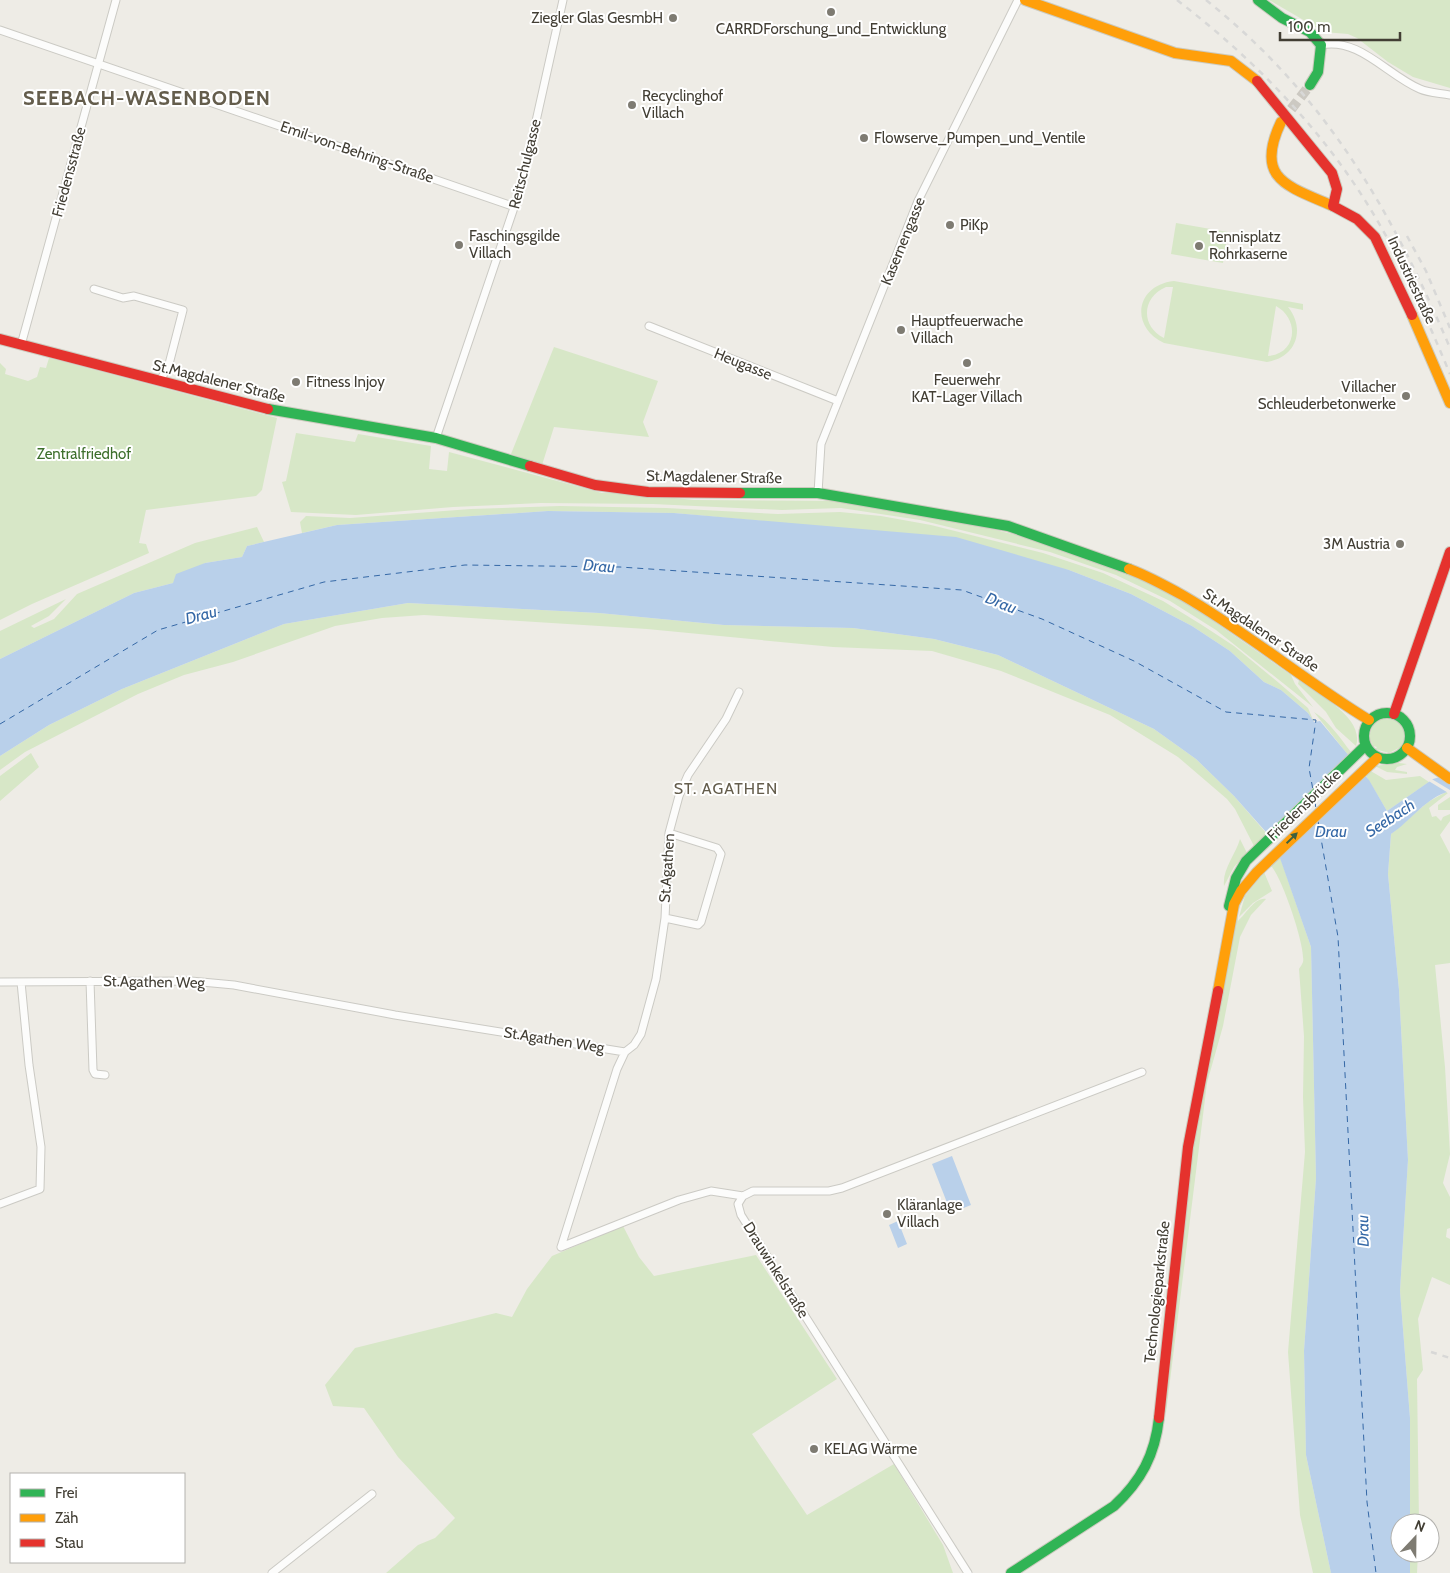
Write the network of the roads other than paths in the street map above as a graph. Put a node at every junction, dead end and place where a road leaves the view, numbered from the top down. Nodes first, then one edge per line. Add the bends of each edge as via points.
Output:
1 (116, 0) edge
2 (563, 0) edge
3 (1018, 0) edge
4 (1025, 0) edge
5 (1258, 0) edge
6 (0, 30) edge
7 (1321, 45) junction
8 (98, 63) junction
9 (1310, 85) tunnel mouth
10 (1450, 95) edge
11 (1282, 122) tunnel mouth
12 (1333, 206) junction
13 (515, 207) junction
14 (94, 289) dead end
15 (649, 326) dead end
16 (0, 339) edge
17 (22, 345) junction
18 (160, 381) junction
19 (838, 401) junction
20 (1450, 403) edge
21 (436, 438) junction
22 (818, 493) junction
23 (1450, 552) edge
24 (739, 692) dead end
25 (1394, 714) junction
26 (1369, 720) junction
27 (1363, 748) junction
28 (1407, 748) junction
29 (1375, 759) junction
30 (1450, 778) edge
31 (669, 832) junction
32 (1246, 861) joint
33 (1257, 872) joint
34 (665, 918) junction
35 (1225, 947) junction
36 (90, 981) junction
37 (0, 982) edge
38 (21, 982) junction
39 (625, 1052) junction
40 (1142, 1072) dead end
41 (105, 1075) dead end
42 (743, 1196) junction
43 (0, 1204) edge
44 (372, 1494) dead end
45 (272, 1573) edge
46 (968, 1573) edge
47 (1011, 1573) edge

1 - 8 street, Friedensstraße
2 - 13 street, Reitschulgasse
3 - 19 street, Kasernengasse via 918,201
4 - 12 street via 1175,53 1231,61 1246,70 1332,173 1337,189
5 - 7 street via 1282,18 1310,32
6 - 8 street, Emil-von-Behring-Straße
7 - 9 street via 1318,72
7 - 10 street via 1333,42 1350,45 1421,90
8 - 13 street, Emil-von-Behring-Straße
8 - 17 street, Friedensstraße
11 - 12 street, Industriestraße via 1269,151 1274,170 1282,182
12 - 20 street, Industriestraße via 1357,218 1375,237
13 - 21 street, Reitschulgasse
14 - 18 street via 182,310 169,364
15 - 19 street, Heugasse
16 - 17 street, St.Magdalener Straße
17 - 18 street, St.Magdalener Straße
18 - 21 street, St.Magdalener Straße via 282,413
19 - 22 street, Kasernengasse via 819,449
21 - 22 street, St.Magdalener Straße via 595,485 648,492
22 - 26 street, St.Magdalener Straße via 1008,526 1142,573 1220,617
23 - 25 street
24 - 31 street, St.Agathen via 726,719 688,775
25 - 26 street via 1377,714
25 - 28 street via 1406,722 1410,732
26 - 27 street via 1364,730
27 - 29 street
27 - 32 street, Friedensbrücke
28 - 29 street via 1396,758
28 - 30 street
33 -> 29 street, Friedensbrücke
31 - 34 street, St.Agathen
31 - 34 street via 718,848 722,854 701,922 692,926
32 - 35 street, Technologieparkstraße via 1231,894
33 - 35 street, Technologieparkstraße via 1234,904
34 - 39 street, St.Agathen via 651,1004 641,1034
35 - 47 street, Technologieparkstraße via 1188,1147 1152,1457 1139,1482 1114,1506
36 - 38 street, St.Agathen Weg
36 - 39 street, St.Agathen Weg via 191,981 262,989 395,1015
36 - 41 street, St.Agathen Weg via 92,1070 95,1074
37 - 38 street, St.Agathen Weg
38 - 43 street via 42,1147 40,1189
39 - 42 street, St.Agathen Weg via 597,1126 561,1246 679,1200 712,1191
40 - 42 street via 842,1188 829,1191 753,1190
42 - 46 street, Drauwinkelstraße via 738,1204 741,1215
44 - 45 street

